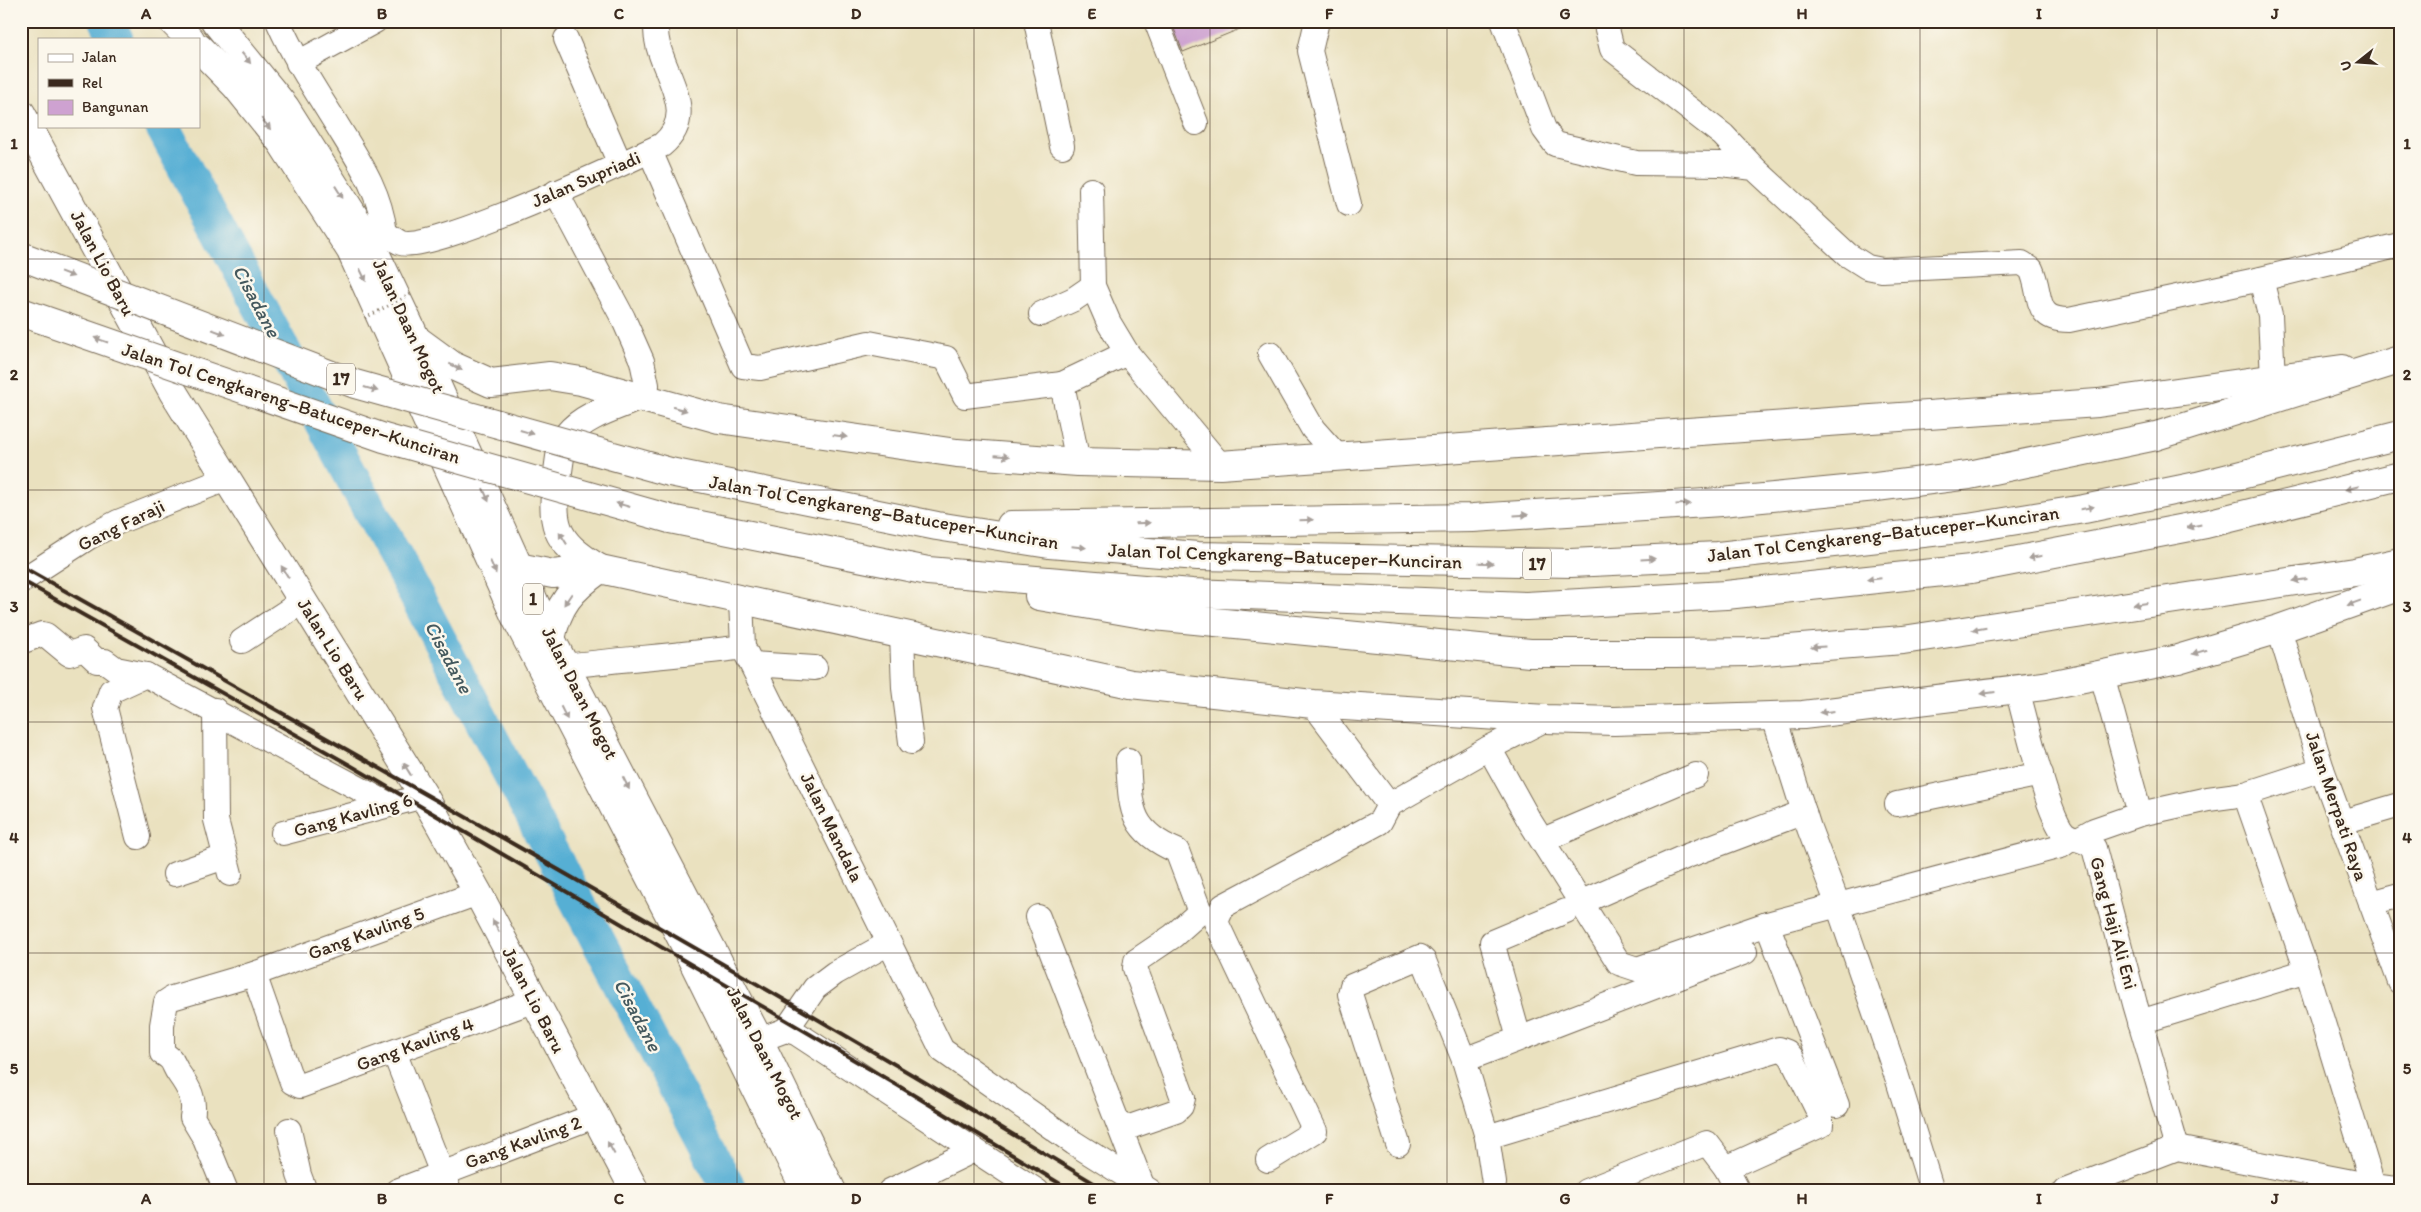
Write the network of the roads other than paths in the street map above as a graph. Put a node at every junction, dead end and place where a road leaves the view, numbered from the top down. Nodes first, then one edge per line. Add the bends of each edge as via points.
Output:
1 (172, 21) edge
2 (215, 21) edge
3 (278, 21) edge
4 (375, 21) edge
5 (657, 21) edge
6 (1036, 21) edge
7 (1156, 21) edge
8 (1318, 21) edge
9 (1503, 21) edge
10 (1605, 21) edge
11 (189, 38) edge
12 (566, 39) dead end
13 (200, 49) edge
14 (298, 63) junction
15 (24, 123) edge
16 (1196, 123) dead end
17 (1062, 146) dead end
18 (650, 151) junction
19 (620, 164) junction
20 (1754, 168) junction
21 (1091, 190) dead end
22 (556, 192) junction
23 (1349, 204) dead end
24 (369, 241) junction
25 (2400, 245) edge
26 (21, 256) edge
27 (2261, 279) junction
28 (1093, 286) junction
29 (21, 312) edge
30 (1041, 314) dead end
31 (416, 339) junction
32 (1127, 354) junction
33 (1270, 354) dead end
34 (2399, 360) edge
35 (2273, 380) junction
36 (1062, 384) junction
37 (644, 394) junction
38 (2400, 435) edge
39 (1339, 458) junction
40 (1078, 462) junction
41 (1220, 465) junction
42 (2400, 476) edge
43 (226, 478) junction
44 (937, 526) junction
45 (2400, 562) edge
46 (518, 567) junction
47 (600, 569) junction
48 (928, 571) junction
49 (21, 581) edge
50 (2400, 586) edge
51 (741, 599) junction
52 (303, 601) junction
53 (2279, 629) junction
54 (902, 635) junction
55 (21, 637) edge
56 (551, 640) junction
57 (242, 641) dead end
58 (748, 656) junction
59 (565, 666) junction
60 (815, 668) dead end
61 (146, 675) junction
62 (2102, 675) junction
63 (2017, 689) junction
64 (1313, 704) junction
65 (215, 710) junction
66 (1774, 717) junction
67 (1546, 719) junction
68 (911, 742) dead end
69 (1489, 748) junction
70 (1128, 760) dead end
71 (2322, 769) junction
72 (2041, 774) junction
73 (1696, 775) dead end
74 (2245, 794) junction
75 (424, 796) junction
76 (1897, 804) dead end
77 (390, 805) junction
78 (1389, 805) junction
79 (2400, 805) edge
80 (1804, 812) junction
81 (2140, 814) junction
82 (2342, 822) junction
83 (283, 833) dead end
84 (138, 837) dead end
85 (2076, 838) junction
86 (1543, 840) junction
87 (174, 874) dead end
88 (478, 892) junction
89 (2400, 894) edge
90 (2371, 903) junction
91 (1838, 905) junction
92 (1574, 907) junction
93 (1038, 917) dead end
94 (1767, 924) junction
95 (889, 943) junction
96 (1745, 952) dead end
97 (2307, 971) junction
98 (254, 974) junction
99 (2400, 982) edge
100 (535, 1000) junction
101 (2140, 1022) junction
102 (786, 1030) junction
103 (1519, 1038) junction
104 (759, 1040) junction
105 (394, 1052) junction
106 (1464, 1060) junction
107 (1837, 1105) dead end
108 (594, 1116) junction
109 (289, 1130) dead end
110 (1121, 1130) junction
111 (1487, 1137) junction
112 (1398, 1144) dead end
113 (2177, 1148) junction
114 (974, 1150) junction
115 (1268, 1160) dead end
116 (1726, 1168) junction
117 (446, 1182) edge
118 (2391, 1188) edge
119 (1143, 1189) edge
120 (226, 1191) edge
121 (306, 1191) edge
122 (397, 1191) edge
123 (635, 1191) edge
124 (806, 1191) edge
125 (832, 1191) edge
126 (890, 1191) edge
127 (1037, 1191) edge
128 (1492, 1191) edge
129 (1585, 1191) edge
130 (1738, 1191) edge
131 (1932, 1191) edge
132 (2065, 1191) edge

1 - 11 main road
2 -> 24 main road, Jalan Daan Mogot / 1 via 285,107
3 - 14 street
4 - 14 street
5 - 18 street, Jalan Supriadi via 659,43 679,108 678,124 672,137
6 - 17 street
7 - 16 street
8 - 23 street via 1310,50
9 - 20 street via 1544,129 1555,144 1636,163 1721,164
10 - 20 street via 1612,49 1723,135
12 - 19 street
13 -> 24 main road, Jalan Daan Mogot / 1 via 236,86
14 - 24 street via 366,173 382,210
15 - 43 main road, Jalan Lio Baru via 173,392
18 - 19 street, Jalan Supriadi
18 - 36 street via 743,366 760,368 869,343 946,358 965,396
19 - 22 street, Jalan Supriadi
20 - 27 street via 1858,263 1882,270 2022,264 2031,269 2044,313 2055,320 2070,320
21 - 28 street
22 - 24 street, Jalan Supriadi via 470,228 425,241
22 - 37 street via 623,318 642,362
24 - 31 main road, Jalan Daan Mogot / 1
24 -> 124 main road, Jalan Daan Mogot / 1 via 515,616 690,956
25 - 27 street
26 -> 44 main road, Jalan Tol Cengkareng–Batuceper–Kunciran / 17, bridge via 356,384 670,472
27 - 35 street via 2272,324
28 - 30 street
28 - 32 street
48 -> 29 main road, Jalan Tol Cengkareng–Batuceper–Kunciran / 17, bridge via 670,519 384,438
31 -> 37 main road via 453,366 491,383 550,376
31 -> 46 main road, Jalan Daan Mogot / 1
32 - 36 street
32 - 41 street
33 - 39 street via 1313,428
34 - 35 main road
44 -> 34 main road via 1473,518 1721,502 1876,487 1968,475 2156,436
35 - 39 main road via 2098,403
36 - 40 street
37 -> 40 main road via 719,419 957,453
47 -> 37 main road via 581,558 564,542 555,524 552,507 562,448 566,437 586,420
44 -> 38 main road, Jalan Tol Cengkareng–Batuceper–Kunciran / 17 via 1050,544 1198,556 1524,564 1718,556 1968,528 2084,509 2197,486
39 - 41 main road
40 - 41 main road
42 -> 48 main road, Jalan Tol Cengkareng–Batuceper–Kunciran / 17 via 2206,524 1981,567 1716,595 1526,606 1192,593
43 - 49 street, Gang Faraji via 96,533
52 -> 43 main road, Jalan Lio Baru
45 -> 48 main road via 2355,572 1903,640 1750,652 1677,654 1530,653 1154,616 999,588
46 - 47 main road via 553,574
46 - 56 main road, Jalan Daan Mogot / 1
47 - 51 main road
47 -> 56 main road via 577,586 566,601 555,619
50 -> 53 main road
51 - 54 main road
51 - 58 street, Jalan Mandala
52 - 57 street
75 -> 52 main road, Jalan Lio Baru
53 -> 62 main road via 2178,659
53 - 71 street, Jalan Merpati Raya
54 - 64 main road via 1131,684
54 - 68 street
55 - 61 street via 26,640 46,635 68,654 84,649 97,661 105,660 116,669
56 - 59 main road, Jalan Daan Mogot / 1
58 - 59 street
58 - 60 street
58 - 95 street, Jalan Mandala
59 -> 104 main road, Jalan Daan Mogot / 1
61 - 65 street
61 - 84 street via 111,691 105,708
62 - 63 main road
62 - 81 street
63 -> 66 main road
63 - 72 street, Gang Haji Ali Eni
64 - 67 main road
64 - 78 street
65 - 77 street
65 - 87 street via 216,820 228,866
66 - 67 main road via 1614,721
66 - 80 street
67 - 69 street
69 - 78 street
69 - 86 street
70 - 110 street via 1131,805 1139,825 1157,842 1177,851 1200,912 1173,936 1136,961 1135,968 1183,1098 1181,1106 1176,1111
71 - 74 street
71 - 82 street, Jalan Merpati Raya
72 - 76 street
72 - 85 street, Gang Haji Ali Eni via 2059,825 2064,833
73 - 86 street
74 - 81 street
74 - 97 street
75 - 77 street, Gang Kavling 6
75 - 88 main road, Jalan Lio Baru
77 - 83 street, Gang Kavling 6
78 - 115 street via 1380,822 1223,906 1218,914 1216,922 1315,1131
79 - 82 street
80 - 91 street
80 - 92 street via 1687,856
81 - 85 street
82 - 90 street, Jalan Merpati Raya
85 - 91 street via 2061,846
85 - 101 street, Gang Haji Ali Eni via 2089,841 2094,848
86 - 92 street
88 - 98 street, Gang Kavling 5
100 -> 88 main road, Jalan Lio Baru
89 - 90 street
90 - 99 street, Jalan Merpati Raya
91 - 94 street
91 - 131 street
92 - 94 street via 1619,963 1638,969
92 - 103 street via 1492,942
93 - 110 street
94 - 107 street
95 - 102 street via 815,988
95 - 119 street, Jalan Mandala via 942,1050
96 - 103 street
97 - 101 street
97 - 118 street
98 - 105 street, Gang Kavling 4 via 295,1085 300,1086
98 - 120 street, Gang Kavling 5 via 172,998 166,1002 162,1025 162,1053 172,1059 178,1073 188,1083 195,1106 192,1117
100 - 105 street, Gang Kavling 4
100 - 108 main road, Jalan Lio Baru
101 - 113 street, Gang Haji Ali Eni
102 - 104 street
102 - 114 street via 796,1033
103 - 106 street
104 - 125 main road, Jalan Daan Mogot / 1
105 - 117 street
106 - 111 street
106 - 112 street via 1420,957 1352,986 1350,994
108 - 117 street, Gang Kavling 2
123 -> 108 main road, Jalan Lio Baru
109 - 121 street
110 - 119 street
111 - 116 street via 1769,1050 1787,1052 1821,1118 1821,1125
111 - 128 street via 1494,1184
113 - 118 street
113 - 132 street
114 - 126 street
114 - 127 street
116 - 129 street via 1707,1144
116 - 130 street
117 - 122 street, Gang Kavling 2

